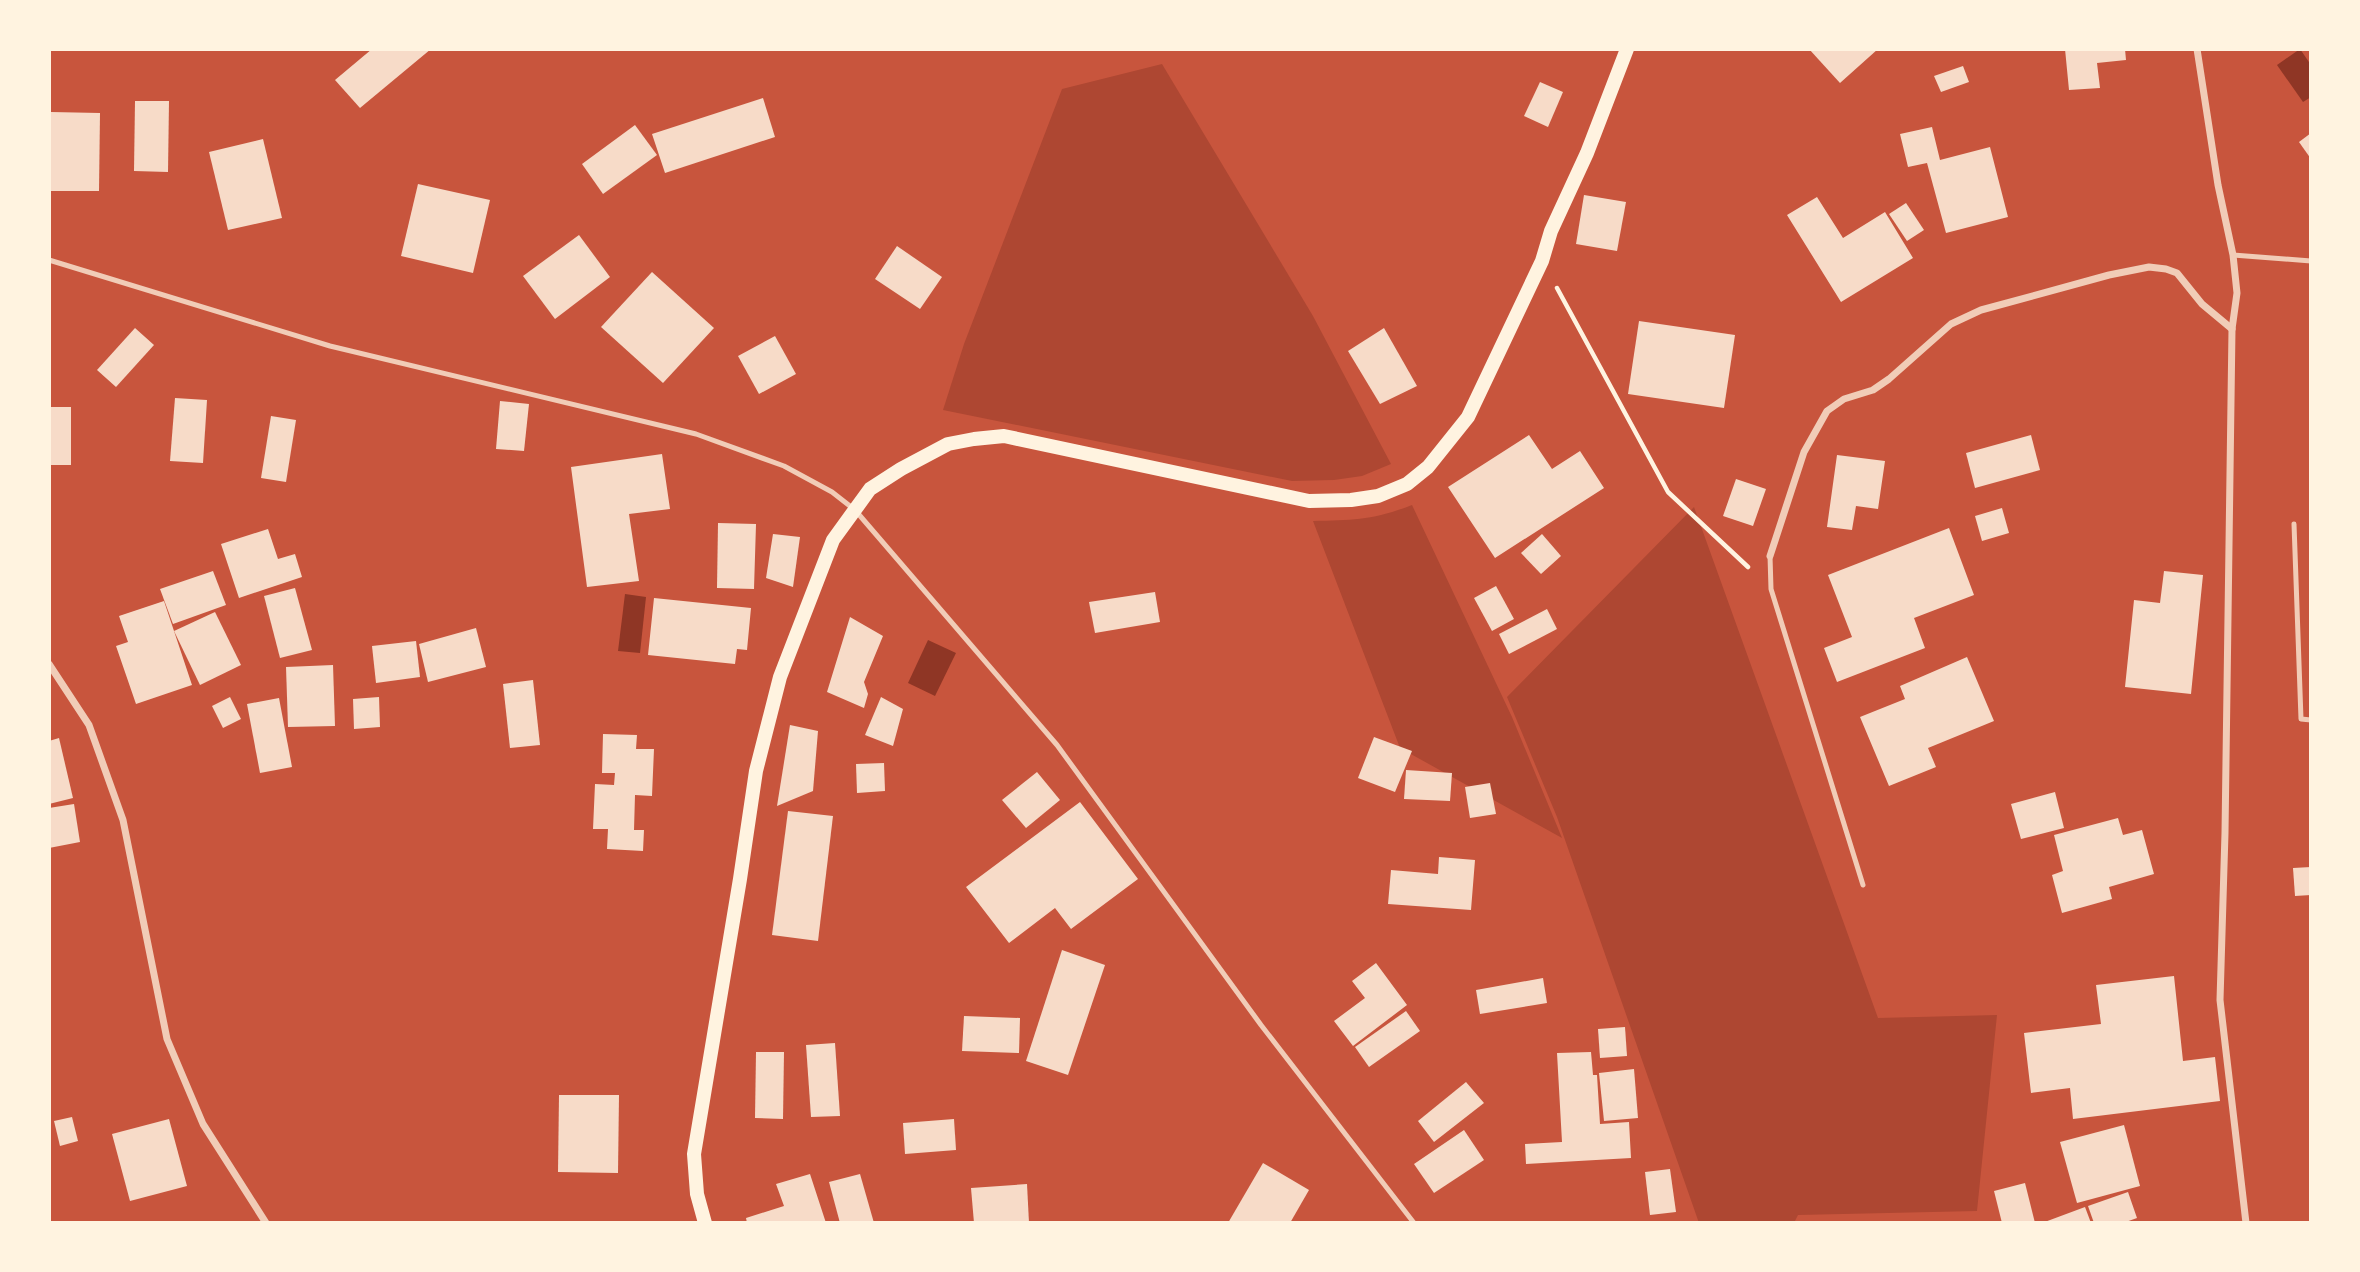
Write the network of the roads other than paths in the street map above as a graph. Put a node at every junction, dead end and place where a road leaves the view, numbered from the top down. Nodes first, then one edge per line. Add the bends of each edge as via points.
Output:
1 (1627, 49) edge
2 (2197, 49) edge
3 (2233, 255) junction
4 (49, 260) edge
5 (2311, 261) edge
6 (2232, 329) junction
7 (855, 510) junction
8 (2294, 524) dead end
9 (1770, 556) joint
10 (49, 664) edge
11 (2311, 720) edge
12 (1863, 885) dead end
13 (266, 1223) edge
14 (705, 1223) edge
15 (1414, 1223) edge
16 (2246, 1223) edge

1 - 7 main road via 1542,261 1468,417 1428,467 1407,484 1378,496 1309,501 1004,436 948,444 870,489
2 - 3 street
3 - 5 lane
3 - 6 street via 2237,293
4 - 7 lane via 330,346 696,434 784,466
6 - 9 street via 2202,304 2177,273 2149,267 1981,310 1951,324 1889,379 1826,411 1804,452
6 - 16 street via 2220,1000
7 - 14 main road via 833,540 780,677 756,771 694,1154
7 - 15 lane via 1057,745 1261,1025
8 - 11 lane via 2301,719
9 - 12 lane via 1771,589
10 - 13 street via 89,725 123,820 167,1039 202,1124

